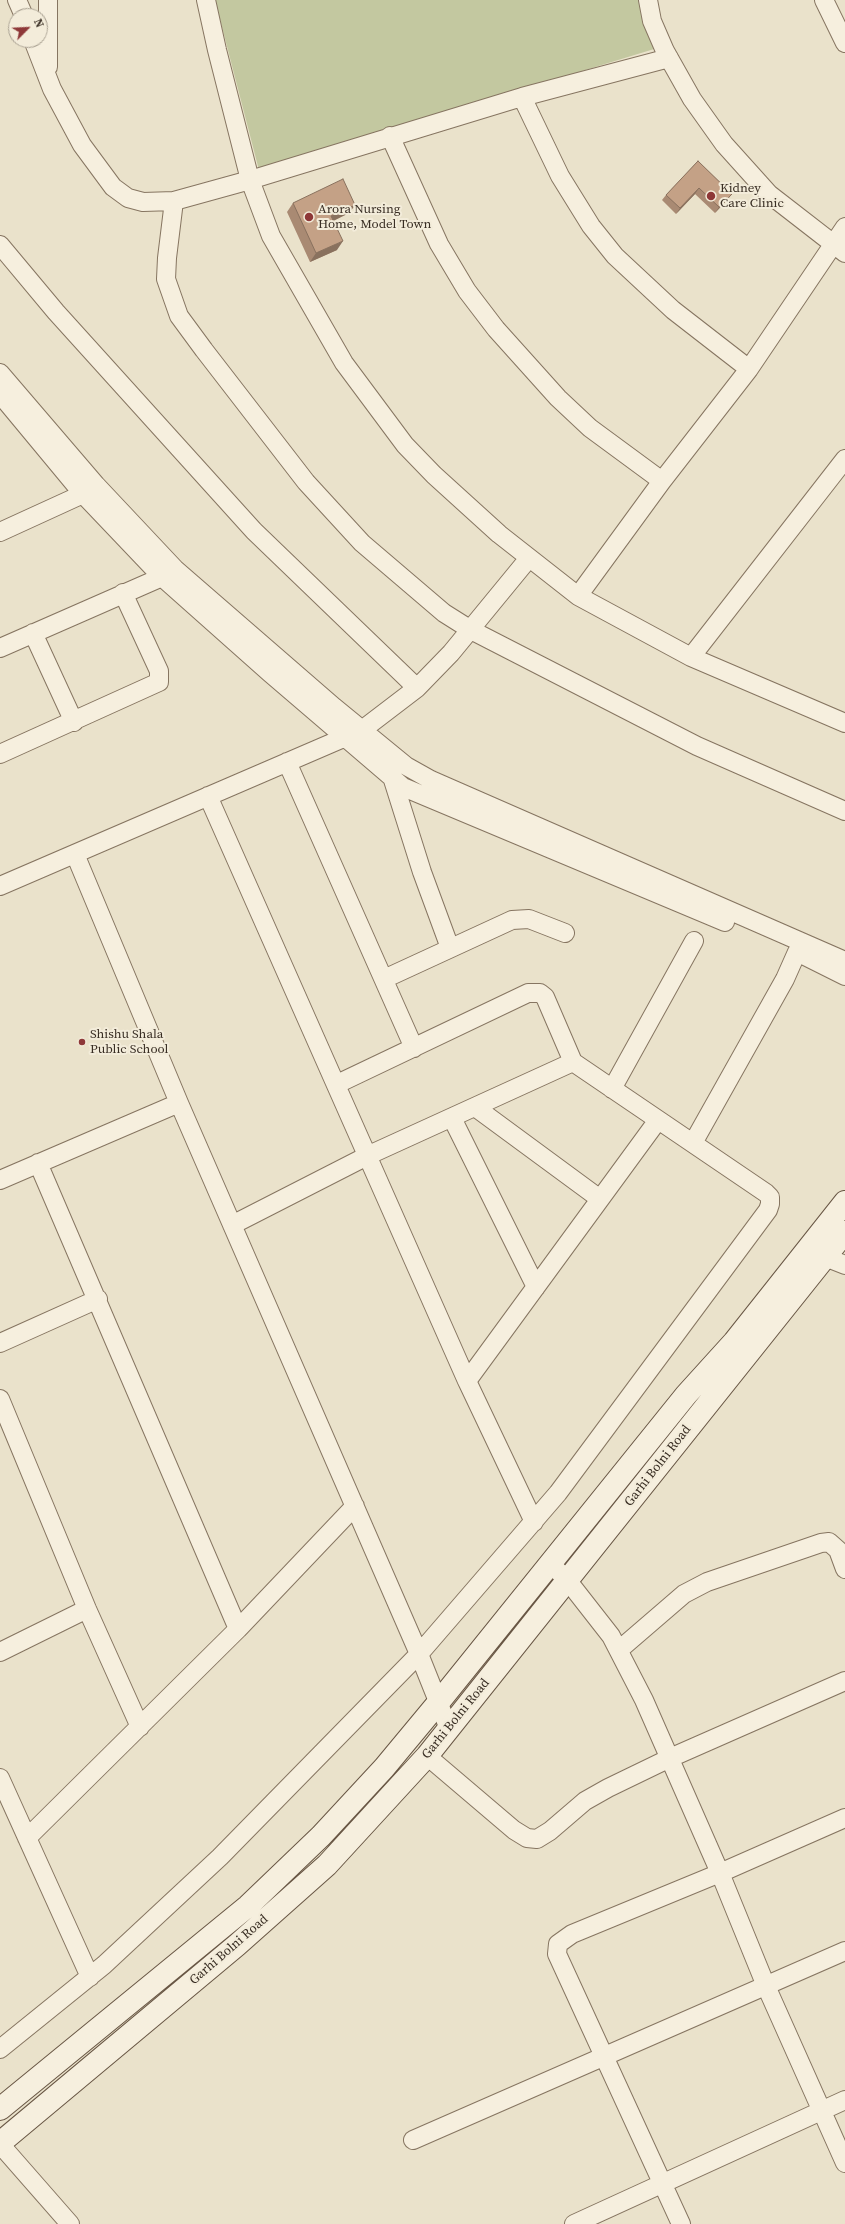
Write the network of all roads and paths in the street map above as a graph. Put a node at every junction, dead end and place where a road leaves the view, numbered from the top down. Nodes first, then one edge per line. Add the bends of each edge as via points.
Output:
1 (48, 0) edge
2 (206, 0) edge
3 (648, 0) edge
4 (824, 0) edge
5 (845, 43) edge
6 (36, 48) edge
7 (669, 58) junction
8 (48, 77) junction
9 (522, 97) junction
10 (390, 136) junction
11 (250, 180) junction
12 (174, 201) junction
13 (845, 227) edge
14 (0, 245) edge
15 (839, 249) edge
16 (748, 369) junction
17 (0, 373) edge
18 (0, 395) edge
19 (845, 460) edge
20 (662, 481) junction
21 (83, 494) junction
22 (0, 532) edge
23 (529, 558) junction
24 (162, 577) junction
25 (123, 593) junction
26 (578, 596) junction
27 (471, 630) junction
28 (33, 633) junction
29 (0, 648) edge
30 (691, 657) junction
31 (417, 688) junction
32 (74, 722) junction
33 (845, 723) edge
34 (354, 734) junction
35 (0, 754) edge
36 (287, 762) junction
37 (394, 780) junction
38 (208, 796) junction
39 (845, 811) edge
40 (75, 854) junction
41 (0, 886) edge
42 (565, 934) dead end
43 (694, 941) dead end
44 (450, 948) junction
45 (797, 952) junction
46 (845, 961) edge
47 (845, 976) edge
48 (384, 979) junction
49 (414, 1048) junction
50 (573, 1062) junction
51 (337, 1084) junction
52 (612, 1089) junction
53 (179, 1104) junction
54 (475, 1107) junction
55 (452, 1118) junction
56 (658, 1120) junction
57 (693, 1143) junction
58 (369, 1155) junction
59 (38, 1163) junction
60 (0, 1180) edge
61 (600, 1199) junction
62 (845, 1202) edge
63 (232, 1225) junction
64 (845, 1232) edge
65 (816, 1254) junction
66 (845, 1266) edge
67 (536, 1287) junction
68 (98, 1299) junction
69 (0, 1343) edge
70 (467, 1381) junction
71 (0, 1399) edge
72 (355, 1506) junction
73 (534, 1522) junction
74 (550, 1563) junction
75 (845, 1569) edge
76 (568, 1581) junction
77 (86, 1609) junction
78 (238, 1629) junction
79 (619, 1650) junction
80 (0, 1652) edge
81 (419, 1654) junction
82 (845, 1681) edge
83 (438, 1702) junction
84 (140, 1727) junction
85 (449, 1729) junction
86 (426, 1756) junction
87 (670, 1758) junction
88 (0, 1778) edge
89 (845, 1818) edge
90 (27, 1838) junction
91 (720, 1873) junction
92 (845, 1951) edge
93 (90, 1977) junction
94 (766, 1986) junction
95 (0, 2049) edge
96 (605, 2056) junction
97 (845, 2100) edge
98 (0, 2109) edge
99 (821, 2111) junction
100 (413, 2140) dead end
101 (0, 2143) edge
102 (845, 2163) edge
103 (662, 2184) junction
104 (70, 2224) edge
105 (574, 2224) edge
106 (680, 2224) edge

1 - 8 street
2 - 11 street
3 - 7 street via 652,21
4 - 5 street
6 - 8 street
7 - 9 street
7 - 15 street via 692,99 724,144 752,176 769,194
8 - 12 street via 82,145 114,187 128,198 143,202
9 - 10 street
9 - 16 street via 560,176 591,226 615,256 673,310
10 - 11 street
10 - 20 street via 439,244 467,291 496,329 558,398 590,428
11 - 12 street
11 - 23 street via 271,236 344,363 405,445 434,475
12 - 27 street via 166,279 179,316 306,482 362,543 438,608
13 - 15 street
14 - 31 street via 56,312 254,531
15 - 16 street
16 - 20 street
17 - 34 street via 96,485 176,569
18 - 21 street
19 - 30 street
20 - 26 street
21 - 22 street
21 - 24 street
23 - 26 street
23 - 27 street
24 - 25 street
24 - 34 street
25 - 28 street
25 - 32 street via 159,671 159,682
26 - 30 street
27 - 31 street
27 - 39 street via 697,746
28 - 29 street
28 - 32 street
30 - 33 street
31 - 34 street
32 - 35 street
34 - 36 street
34 - 37 street
34 - 46 street via 431,780
36 - 38 street
36 - 48 street
37 - 44 street via 422,872
37 - 45 street via 419,794
38 - 40 street
38 - 51 street
40 - 41 street
40 - 53 street
42 - 44 street via 529,920 512,920
43 - 52 street
44 - 48 street
45 - 47 street
45 - 57 street via 785,979
48 - 49 street
49 - 50 street via 528,993 540,992
49 - 51 street
50 - 52 street
50 - 54 street
51 - 58 street
52 - 56 street
53 - 59 street
53 - 63 street
54 - 55 street
54 - 61 street
55 - 58 street
55 - 67 street
56 - 57 street
56 - 61 street
57 - 73 street via 766,1193 770,1197 768,1210
58 - 63 street
58 - 70 street
59 - 60 street
59 - 68 street
61 - 67 street
62 - 65 main road, Garhi Bolni Road
63 - 72 street
64 - 65 main road, Garhi Bolni Road
65 - 66 street
65 - 74 main road, Garhi Bolni Road via 686,1395
65 - 76 main road, Garhi Bolni Road via 731,1373
67 - 70 street
68 - 69 street
68 - 78 street
70 - 73 street
71 - 77 street
72 - 78 street
72 - 81 street
73 - 81 street
74 - 76 street
74 - 83 main road, Garhi Bolni Road
75 - 79 street via 838,1550 829,1542 821,1542 707,1582 684,1594
76 - 79 street
76 - 85 main road, Garhi Bolni Road
77 - 80 street
77 - 84 street
78 - 84 street
79 - 87 street
81 - 83 street
81 - 93 street via 220,1857
82 - 87 street
83 - 85 street
83 - 98 main road, Garhi Bolni Road via 384,1768 321,1836 248,1906
84 - 90 street
85 - 86 main road, Garhi Bolni Road
86 - 87 street via 514,1830 527,1838 537,1839 593,1796
86 - 101 main road, Garhi Bolni Road via 327,1865 231,1950
87 - 91 street
88 - 90 street
89 - 91 street
90 - 93 street
91 - 94 street
91 - 96 street via 565,1937 558,1944 557,1954
92 - 94 street
93 - 95 street
94 - 96 street
94 - 99 street
96 - 100 street
96 - 103 street
97 - 99 street
99 - 102 street
99 - 103 street
101 - 104 street
103 - 105 street
103 - 106 street

